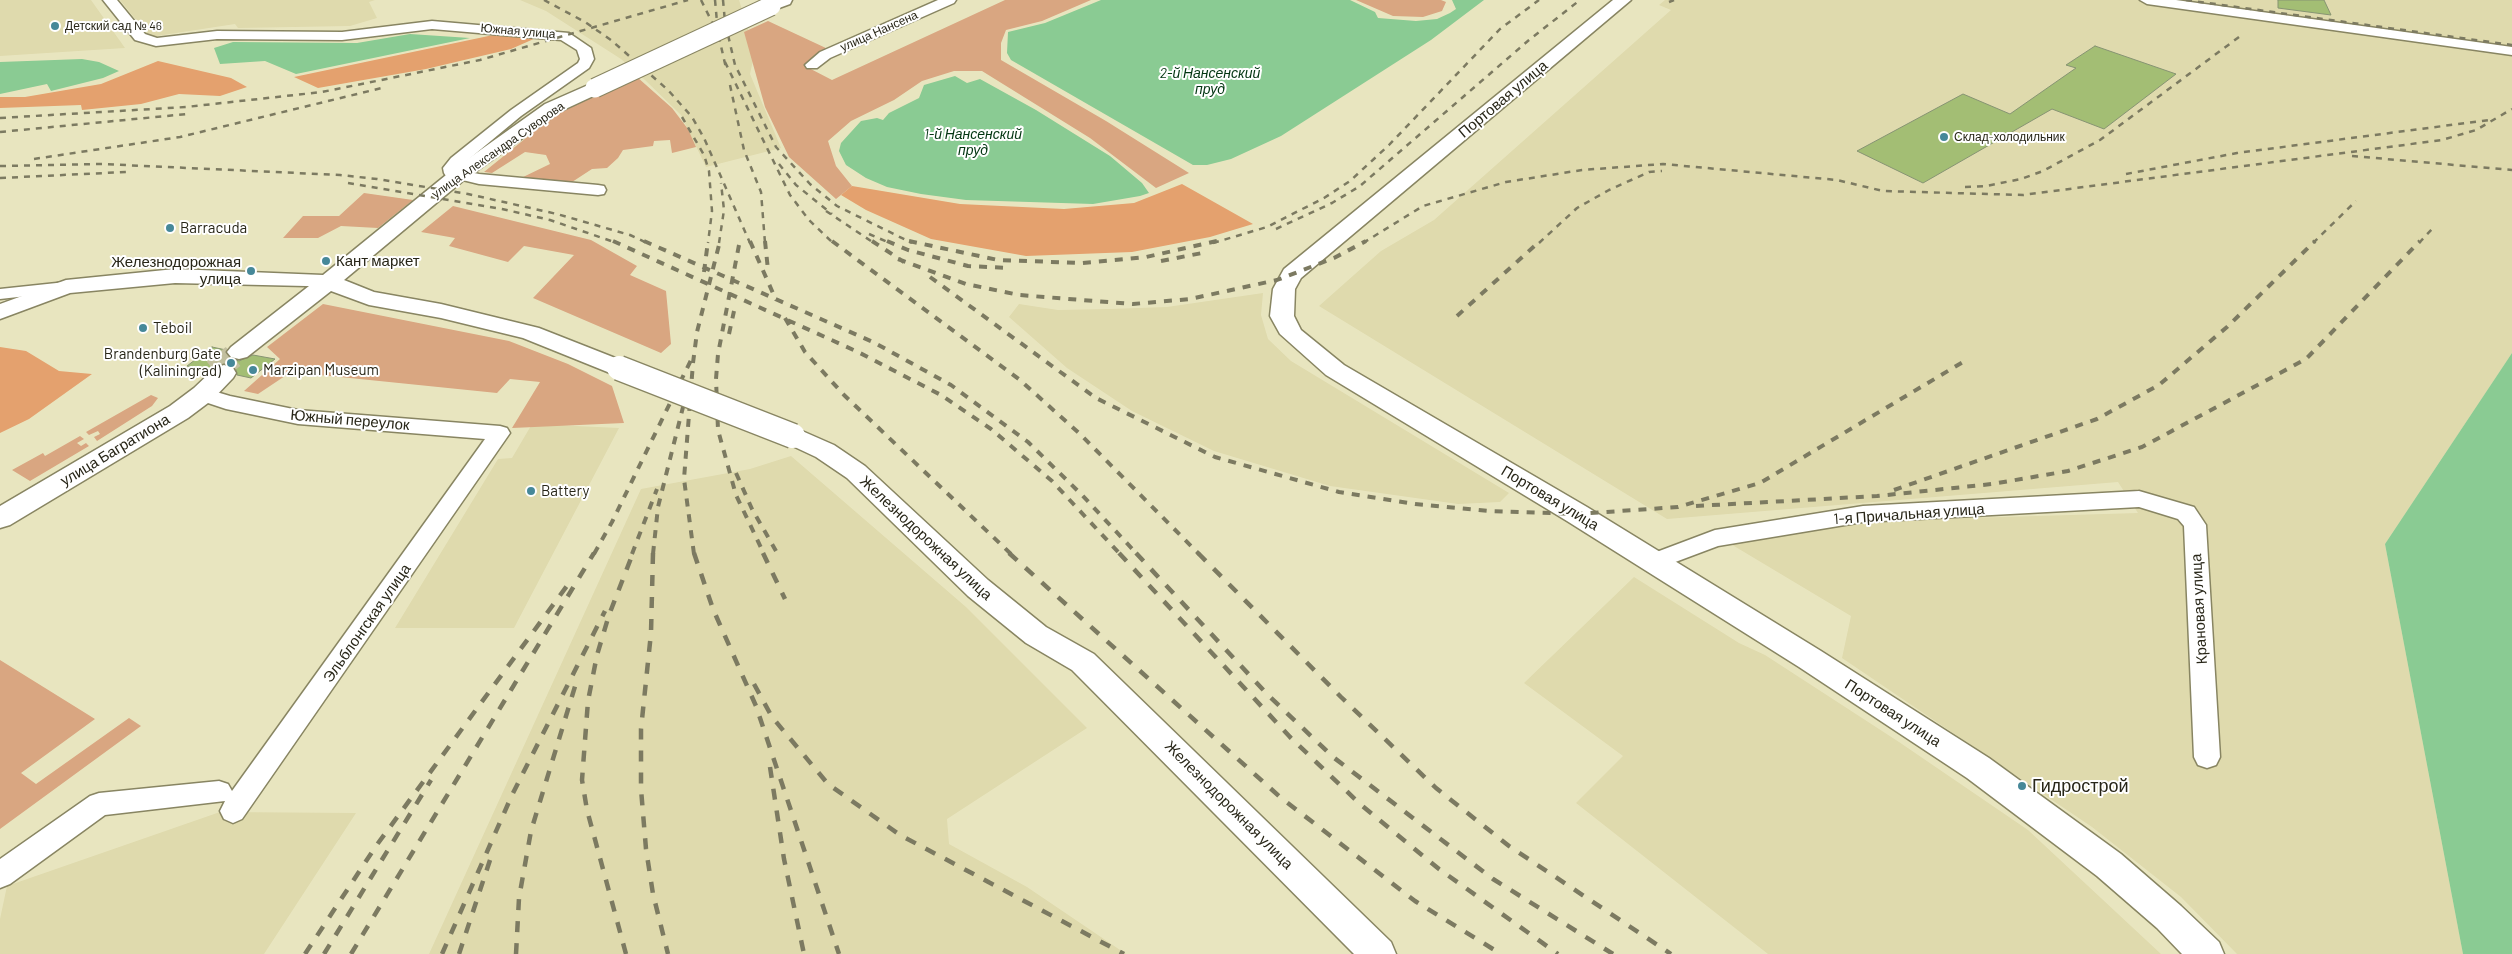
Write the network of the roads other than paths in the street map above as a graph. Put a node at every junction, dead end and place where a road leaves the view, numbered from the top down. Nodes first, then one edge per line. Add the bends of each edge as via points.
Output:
1 (110, 0) edge
2 (949, 0) edge
3 (1624, 0) edge
4 (2146, 0) edge
5 (778, 3) edge
6 (2512, 52) edge
7 (812, 65) dead end
8 (455, 174) junction
9 (598, 190) dead end
10 (320, 288) junction
11 (67, 292) junction
12 (0, 294) edge
13 (0, 312) edge
14 (0, 321) edge
15 (244, 353) tunnel mouth
16 (219, 372) joint
17 (203, 394) junction
18 (500, 433) joint
19 (2139, 499) joint
20 (0, 508) edge
21 (0, 518) edge
22 (1654, 562) junction
23 (2207, 757) dead end
24 (0, 875) edge
25 (1378, 954) edge
26 (2206, 954) edge

1 - 8 street, Южная улица via 140,37 156,42 217,35 342,36 432,25 550,33 564,36 584,48 587,59 584,65 509,118 457,161 451,168
2 - 7 street, улица Нансена via 826,55
3 - 22 main road, Портовая улица via 1292,274 1284,289 1282,316 1292,334 1335,370
4 - 6 street
5 - 8 main road, улица Александра Суворова, bridge via 552,108
8 - 9 street
8 - 10 main road, улица Александра Суворова
10 - 11 main road, Железнодорожная улица via 186,286
10 - 15 main road via 299,315
10 - 25 main road, Железнодорожная улица, bridge via 341,299 369,298 531,333 825,451 856,472 978,588 1036,635 1084,662
11 - 12 street, Железнодорожная улица
11 - 13 main road
11 - 14 main road
16 - 17 main road, улица Багратиона
16 - 20 main road, улица Багратиона via 172,406
17 - 18 street, Южный переулок via 298,417
17 - 21 main road, улица Багратиона via 179,412
18 - 24 street, Эльблонгская улица via 226,802 99,804
19 - 22 street, 1-я Причальная улица via 1863,514 1715,538
19 - 23 street, Крановая улица via 2186,513 2195,525
22 - 26 main road, Портовая улица via 1810,659 2022,798 2115,870 2170,917

